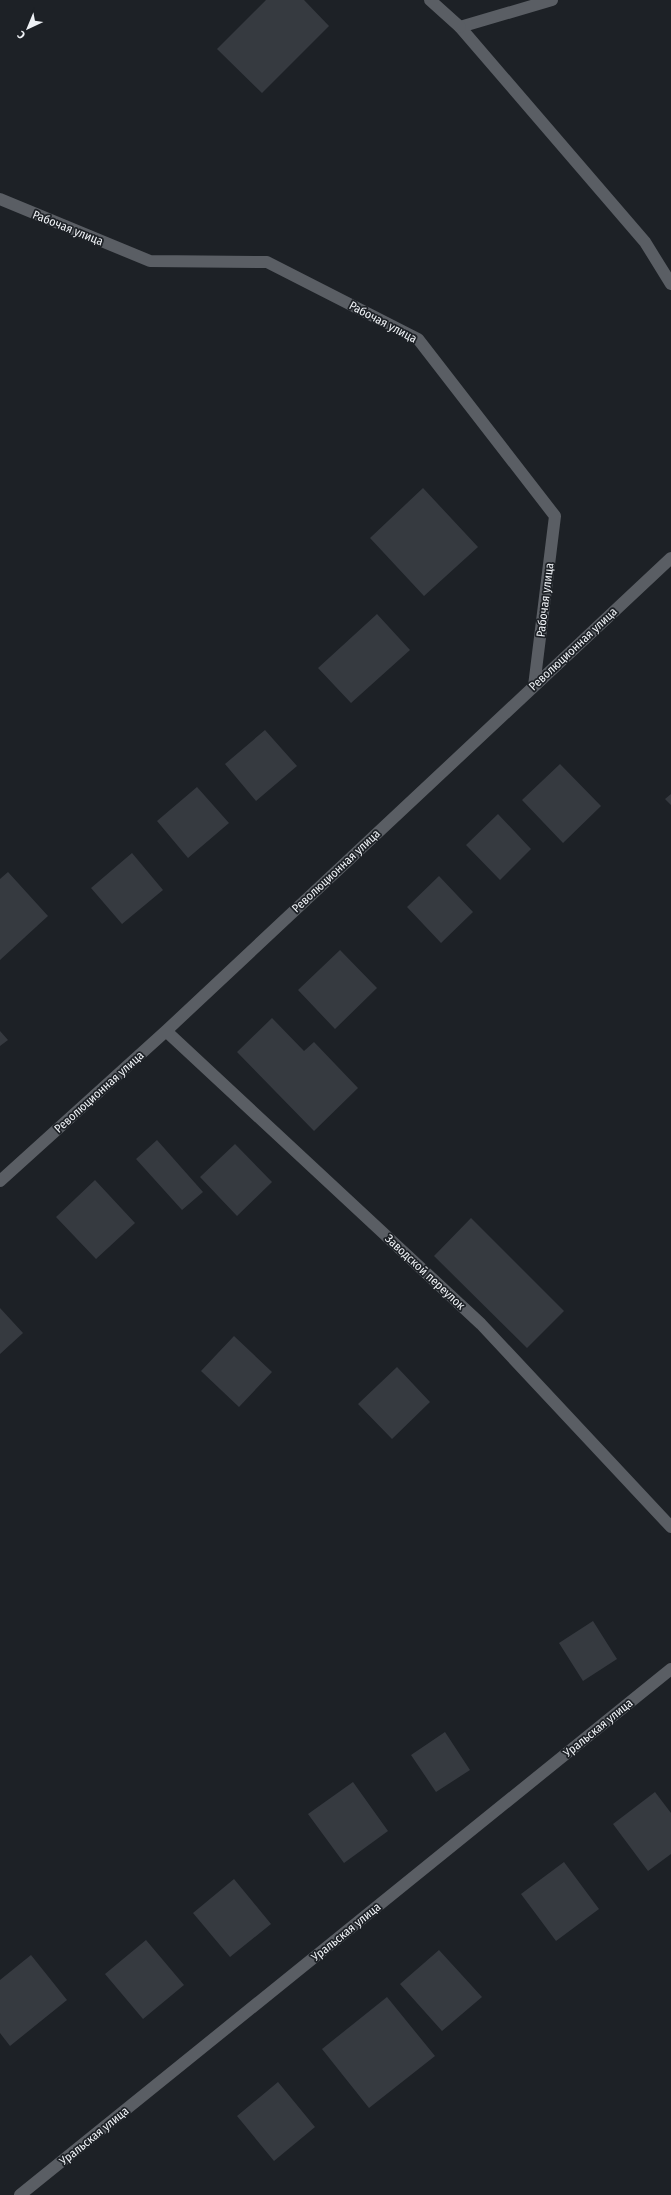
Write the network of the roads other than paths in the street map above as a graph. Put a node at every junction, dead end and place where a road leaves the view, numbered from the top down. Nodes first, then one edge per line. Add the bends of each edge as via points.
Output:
1 (430, 0) edge
2 (552, 0) edge
3 (460, 27) junction
4 (0, 199) edge
5 (671, 284) edge
6 (671, 558) edge
7 (534, 686) junction
8 (166, 1030) junction
9 (0, 1182) edge
10 (671, 1527) edge
11 (671, 1669) edge
12 (20, 2195) edge

1 - 3 street
2 - 3 street
3 - 5 street via 645,242
4 - 7 street, Рабочая улица via 150,261 267,262 418,339 555,516
6 - 7 street, Революционная улица
7 - 8 street, Революционная улица
8 - 9 street, Революционная улица
8 - 10 street, Заводской переулок via 481,1324
11 - 12 street, Уральская улица

